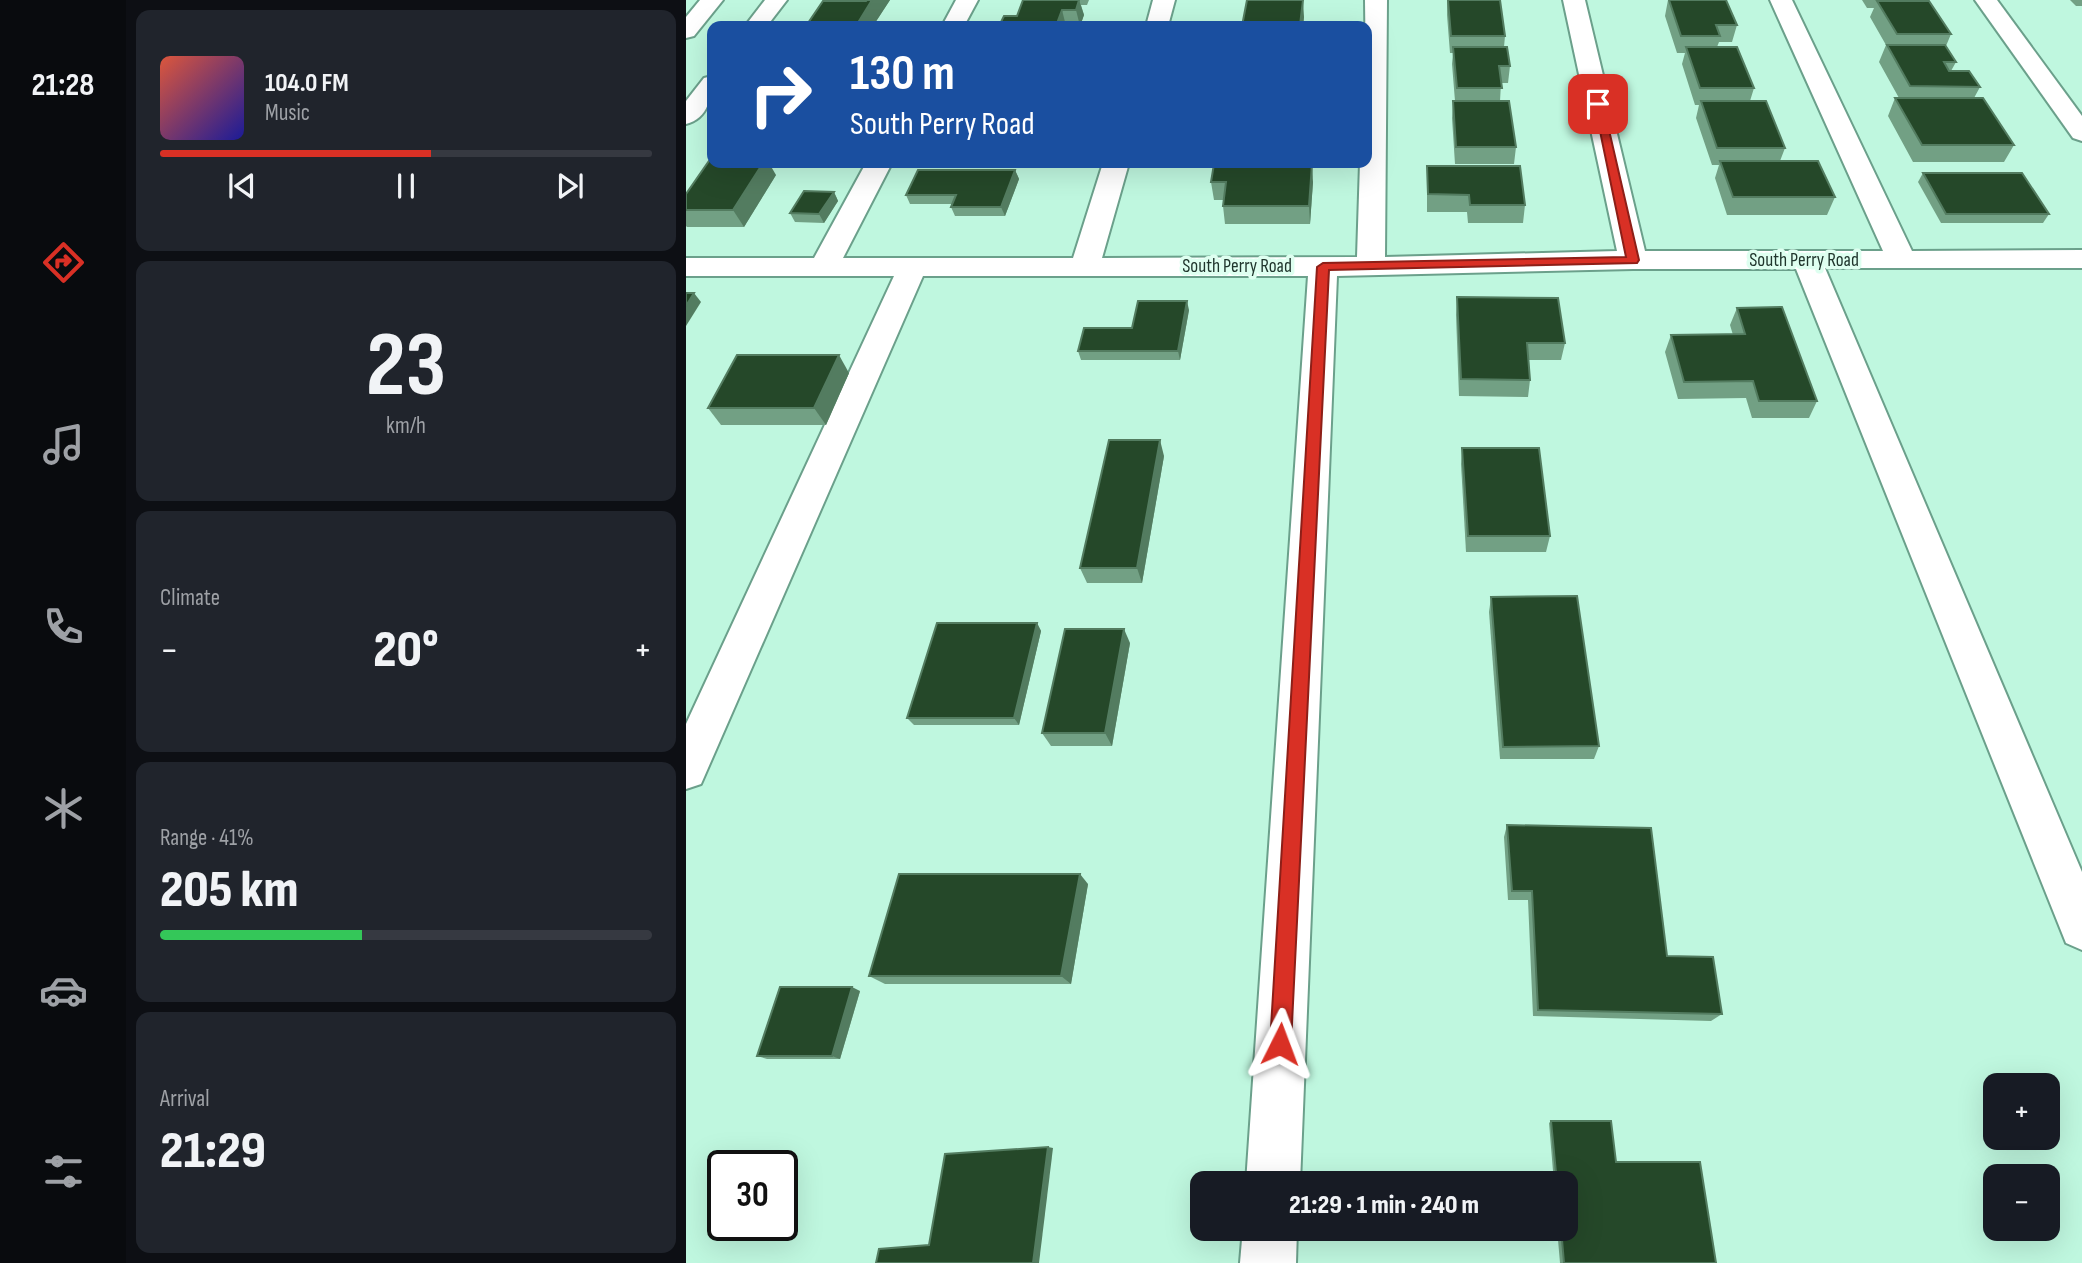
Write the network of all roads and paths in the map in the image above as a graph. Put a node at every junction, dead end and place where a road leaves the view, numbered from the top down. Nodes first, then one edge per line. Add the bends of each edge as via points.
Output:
1 (712, 0) edge
2 (776, 0) edge
3 (967, 0) edge
4 (1164, 0) edge
5 (1376, 0) edge
6 (1574, 0) edge
7 (1781, 0) edge
8 (1986, 0) edge
9 (759, 21) edge
10 (956, 21) edge
11 (1158, 21) edge
12 (686, 31) edge
13 (707, 90) edge
14 (686, 117) edge
15 (2082, 133) edge
16 (876, 168) edge
17 (1114, 168) edge
18 (2082, 259) edge
19 (1633, 260) junction
20 (1807, 260) junction
21 (1902, 260) junction
22 (824, 266) junction
23 (914, 266) junction
24 (1084, 266) junction
25 (1371, 266) junction
26 (686, 267) edge
27 (1323, 267) junction
28 (686, 770) edge
29 (2082, 928) edge
30 (1274, 1171) edge
31 (1269, 1241) edge
32 (1268, 1263) edge

1 - 12 street
2 - 9 street
3 - 10 street
4 - 11 street
5 - 25 street
6 - 19 street
7 - 21 street
8 - 15 street
13 - 14 street
16 - 22 street
17 - 24 street
18 - 21 street, South Perry Road
19 - 20 street, South Perry Road
19 - 25 street, South Perry Road
20 - 21 street, South Perry Road
20 - 29 street
22 - 23 street, South Perry Road
22 - 26 street, South Perry Road
23 - 24 street, South Perry Road
23 - 28 street
24 - 27 street, South Perry Road
25 - 27 street, South Perry Road
27 - 30 street
31 - 32 street

